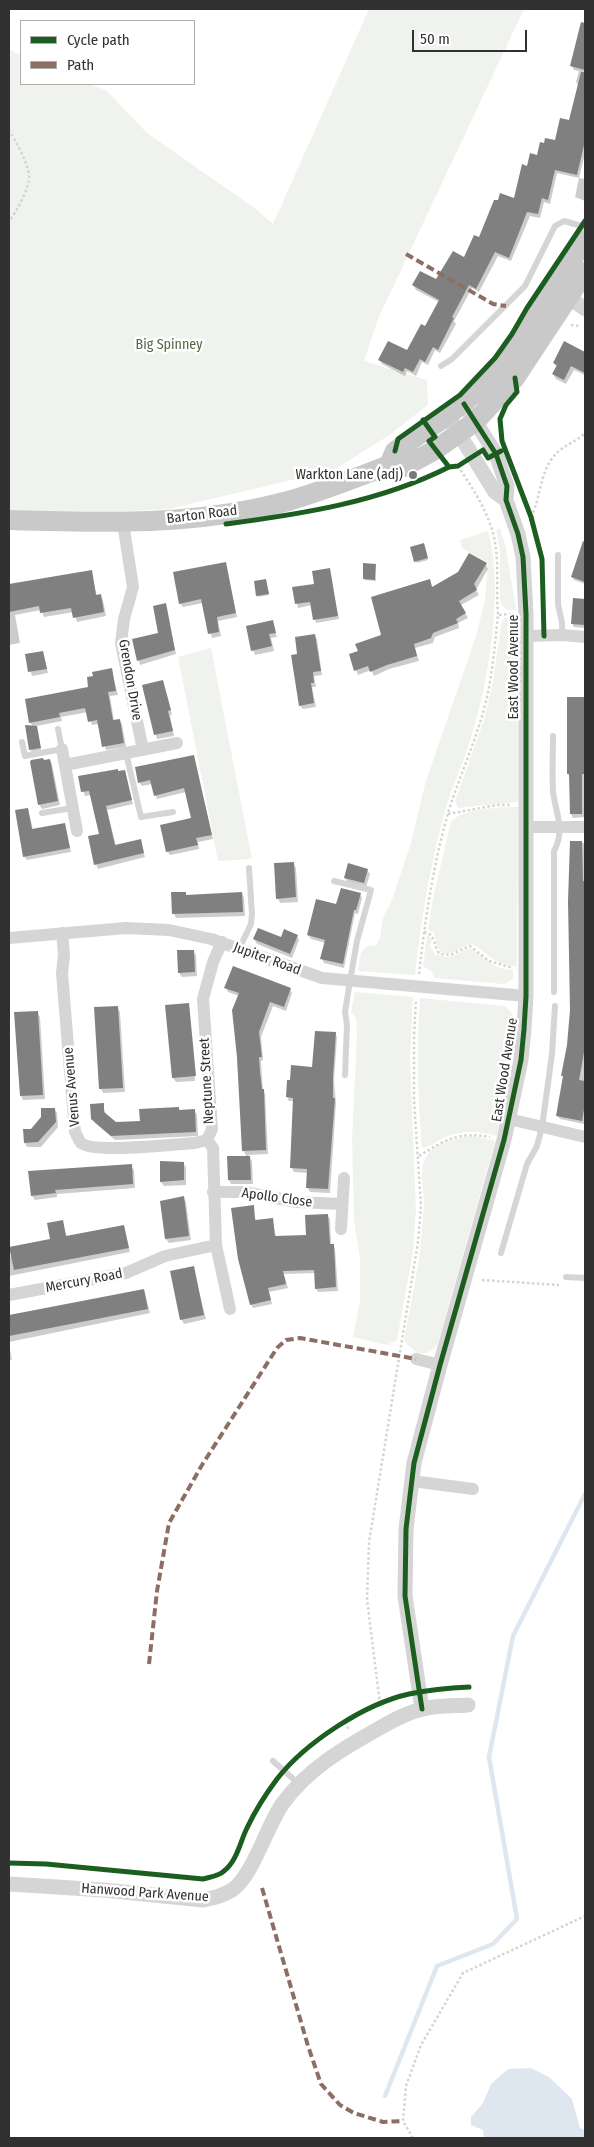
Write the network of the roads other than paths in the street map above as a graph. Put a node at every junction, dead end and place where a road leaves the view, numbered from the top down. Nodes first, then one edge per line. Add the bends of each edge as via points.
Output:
1 (585, 227) edge
2 (585, 240) edge
3 (585, 272) edge
4 (573, 303) edge
5 (441, 366) dead end
6 (464, 404) junction
7 (447, 416) junction
8 (476, 421) junction
9 (459, 434) junction
10 (389, 465) junction
11 (506, 500) junction
12 (9, 520) edge
13 (123, 523) junction
14 (558, 555) dead end
15 (562, 635) junction
16 (526, 636) junction
17 (585, 637) edge
18 (58, 729) dead end
19 (553, 736) dead end
20 (22, 742) dead end
21 (177, 743) dead end
22 (62, 748) junction
23 (143, 750) junction
24 (126, 753) junction
25 (65, 764) junction
26 (72, 808) junction
27 (173, 812) dead end
28 (42, 813) dead end
29 (559, 826) junction
30 (525, 827) junction
31 (585, 827) edge
32 (77, 831) dead end
33 (249, 868) dead end
34 (334, 881) dead end
35 (62, 933) junction
36 (9, 938) edge
37 (222, 942) junction
38 (239, 949) junction
39 (350, 981) junction
40 (554, 992) dead end
41 (526, 996) junction
42 (555, 1006) dead end
43 (345, 1075) dead end
44 (509, 1120) junction
45 (542, 1127) junction
46 (585, 1137) edge
47 (207, 1140) junction
48 (344, 1178) dead end
49 (213, 1192) junction
50 (341, 1204) junction
51 (341, 1229) dead end
52 (216, 1246) junction
53 (501, 1253) dead end
54 (566, 1277) dead end
55 (585, 1278) edge
56 (9, 1295) edge
57 (230, 1309) dead end
58 (416, 1359) dead end
59 (440, 1365) junction
60 (412, 1481) junction
61 (472, 1489) dead end
62 (468, 1705) dead end
63 (422, 1709) junction
64 (274, 1761) dead end
65 (299, 1784) junction
66 (9, 1884) edge

1 - 5 lane via 564,221 555,226 525,286 460,352
2 - 4 main road, Barton Road
3 - 4 main road, Barton Road
4 - 6 main road, Barton Road via 514,349 485,385
4 - 8 main road, Barton Road via 515,378
6 - 7 main road, Barton Road
6 - 8 street, East Wood Avenue
7 - 9 street, East Wood Avenue
7 - 10 main road, Barton Road via 395,451
8 - 9 main road, Barton Road
8 - 11 street, East Wood Avenue via 496,454 507,486
9 - 10 main road, Barton Road via 404,467
9 - 11 street, East Wood Avenue via 495,492
10 - 13 main road, Barton Road via 287,501 181,520
11 - 16 street, East Wood Avenue via 518,534 522,558
12 - 13 main road, Barton Road
13 - 23 street, Grendon Drive via 132,587 121,643
14 - 15 lane
15 - 16 street
15 - 17 street
16 - 30 street, East Wood Avenue
18 - 22 lane
19 - 29 lane via 554,792 560,815
20 - 22 lane via 25,756
21 - 23 street
22 - 25 street
23 - 24 street
24 - 25 street
24 - 27 lane via 141,817
25 - 26 street
26 - 28 lane
26 - 32 street
29 - 30 street
29 - 31 street
29 - 40 lane via 560,841 554,851
30 - 41 street, East Wood Avenue
33 - 38 lane via 251,924
34 - 39 lane via 371,890
35 - 36 street, Jupiter Road
35 - 37 street, Jupiter Road via 126,928 169,930
35 - 47 street, Venus Avenue via 62,973 75,1132 81,1142 93,1148 113,1148
37 - 38 street, Jupiter Road
37 - 47 street, Neptune Street via 203,999 212,1128
38 - 39 street, Jupiter Road via 322,978
39 - 41 street, Jupiter Road
39 - 43 lane via 345,1012
41 - 44 street, East Wood Avenue via 521,1060
42 - 45 lane
44 - 45 street
44 - 59 street, East Wood Avenue
45 - 46 street
45 - 53 lane via 537,1146 527,1164
47 - 49 street, Neptune Street via 213,1148
48 - 50 street
49 - 50 street, Apollo Close via 244,1192 297,1202
49 - 52 street, Neptune Street
50 - 51 street
52 - 56 street, Mercury Road via 165,1256 126,1274
52 - 57 street, Neptune Street
54 - 55 lane
58 - 59 street
59 - 60 street, East Wood Avenue
60 - 61 street
60 - 63 street, East Wood Avenue via 406,1529 405,1596
62 - 63 street, Hanwood Park Avenue
63 - 65 street, Hanwood Park Avenue via 355,1741 326,1759
64 - 65 lane
65 - 66 street, Hanwood Park Avenue via 267,1830 246,1873 233,1889 218,1898 203,1900

